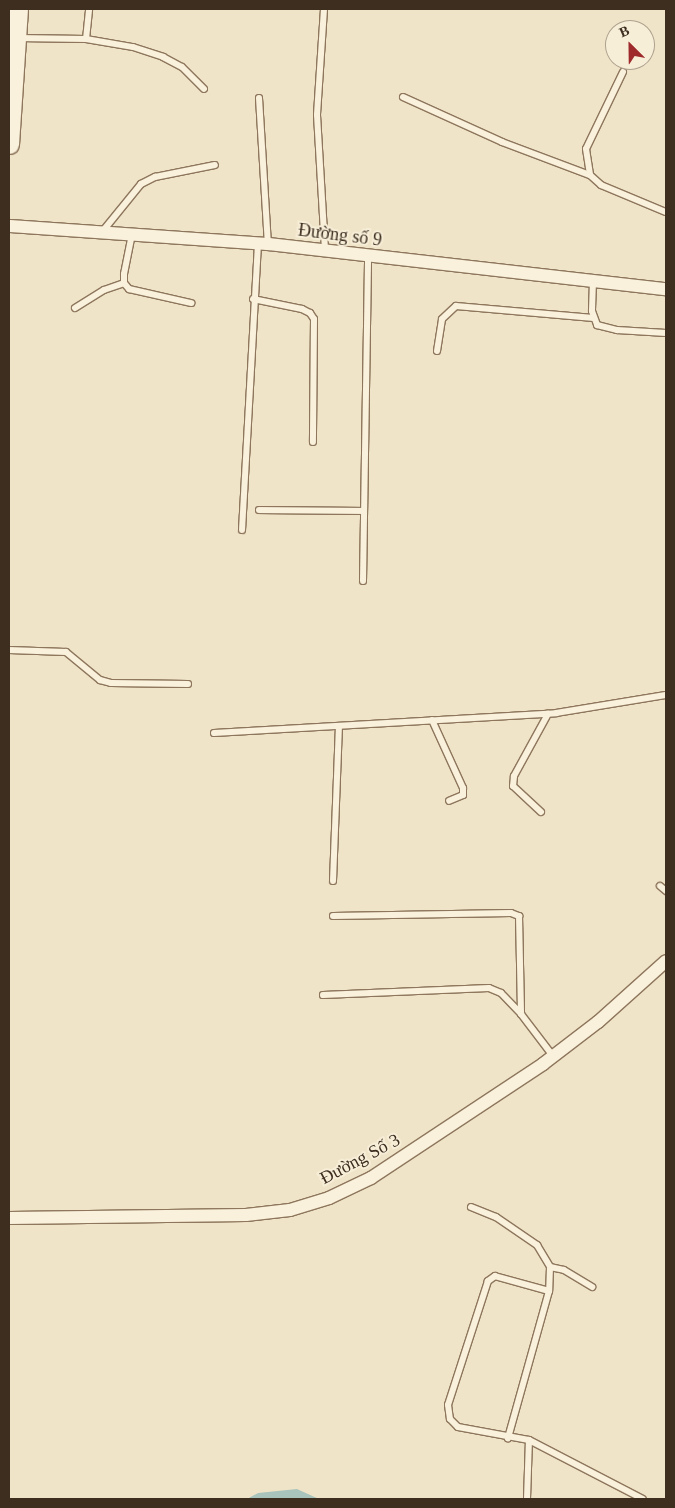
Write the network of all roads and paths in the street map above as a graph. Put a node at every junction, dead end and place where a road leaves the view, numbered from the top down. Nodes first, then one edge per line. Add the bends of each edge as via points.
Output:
1 (18, 9) edge
2 (89, 9) edge
3 (324, 9) edge
4 (16, 38) junction
5 (86, 39) junction
6 (623, 72) dead end
7 (204, 89) dead end
8 (403, 97) dead end
9 (10, 98) edge
10 (259, 98) dead end
11 (9, 144) edge
12 (215, 165) dead end
13 (590, 175) junction
14 (666, 212) edge
15 (9, 226) edge
16 (102, 232) junction
17 (132, 234) junction
18 (263, 243) junction
19 (325, 250) junction
20 (368, 256) junction
21 (593, 281) junction
22 (124, 283) junction
23 (666, 289) edge
24 (253, 299) junction
25 (191, 303) dead end
26 (75, 308) dead end
27 (593, 318) junction
28 (666, 333) edge
29 (437, 351) dead end
30 (313, 442) dead end
31 (259, 510) dead end
32 (364, 511) junction
33 (242, 530) dead end
34 (363, 581) dead end
35 (9, 650) edge
36 (188, 684) dead end
37 (666, 696) edge
38 (548, 714) junction
39 (432, 720) junction
40 (339, 726) junction
41 (214, 733) dead end
42 (449, 801) dead end
43 (541, 812) dead end
44 (333, 881) dead end
45 (660, 886) dead end
46 (666, 891) edge
47 (333, 916) dead end
48 (666, 961) edge
49 (323, 995) dead end
50 (521, 1014) junction
51 (554, 1056) junction
52 (471, 1207) dead end
53 (9, 1218) edge
54 (550, 1267) junction
55 (592, 1287) dead end
56 (549, 1290) junction
57 (508, 1438) junction
58 (530, 1440) junction
59 (527, 1499) edge
60 (643, 1499) edge

1 - 4 main road
2 - 5 lane
3 - 19 lane via 317,115
4 - 5 lane
4 - 9 main road
5 - 7 lane via 133,47 163,57 182,67
6 - 13 lane via 586,148
8 - 13 lane via 502,142
9 - 11 main road
10 - 18 lane
12 - 16 lane via 156,177 140,184
13 - 14 lane via 601,185
15 - 16 street, Đường số 9
16 - 17 street, Đường số 9
17 - 18 street, Đường số 9
17 - 22 lane
18 - 19 street, Đường số 9
18 - 24 lane
19 - 20 street, Đường số 9
20 - 21 street, Đường số 9
20 - 32 lane
21 - 23 street, Đường số 9
21 - 27 lane
22 - 25 lane via 129,289
22 - 26 lane via 104,290
24 - 30 lane via 302,309 314,319
24 - 33 lane
27 - 28 lane via 597,325 617,330
27 - 29 lane via 456,306 442,319
31 - 32 lane
32 - 34 lane
35 - 36 lane via 66,652 100,680 111,683
37 - 38 lane
38 - 39 lane
38 - 43 lane via 514,776 513,786
39 - 40 lane
39 - 42 lane via 463,788 463,795
40 - 41 lane
40 - 44 lane
45 - 46 lane
47 - 50 lane via 511,913 519,916
48 - 51 street, Đường Số 3 via 598,1022
49 - 50 lane via 489,988 500,993
50 - 51 lane
51 - 53 street, Đường Số 3 via 370,1178 329,1198 290,1210 246,1215
52 - 54 lane via 496,1217 537,1244
54 - 55 lane via 564,1270
54 - 56 lane
56 - 57 lane
56 - 57 lane via 495,1276 488,1281 448,1405 450,1419 458,1427
57 - 58 lane
58 - 59 lane
58 - 60 lane

